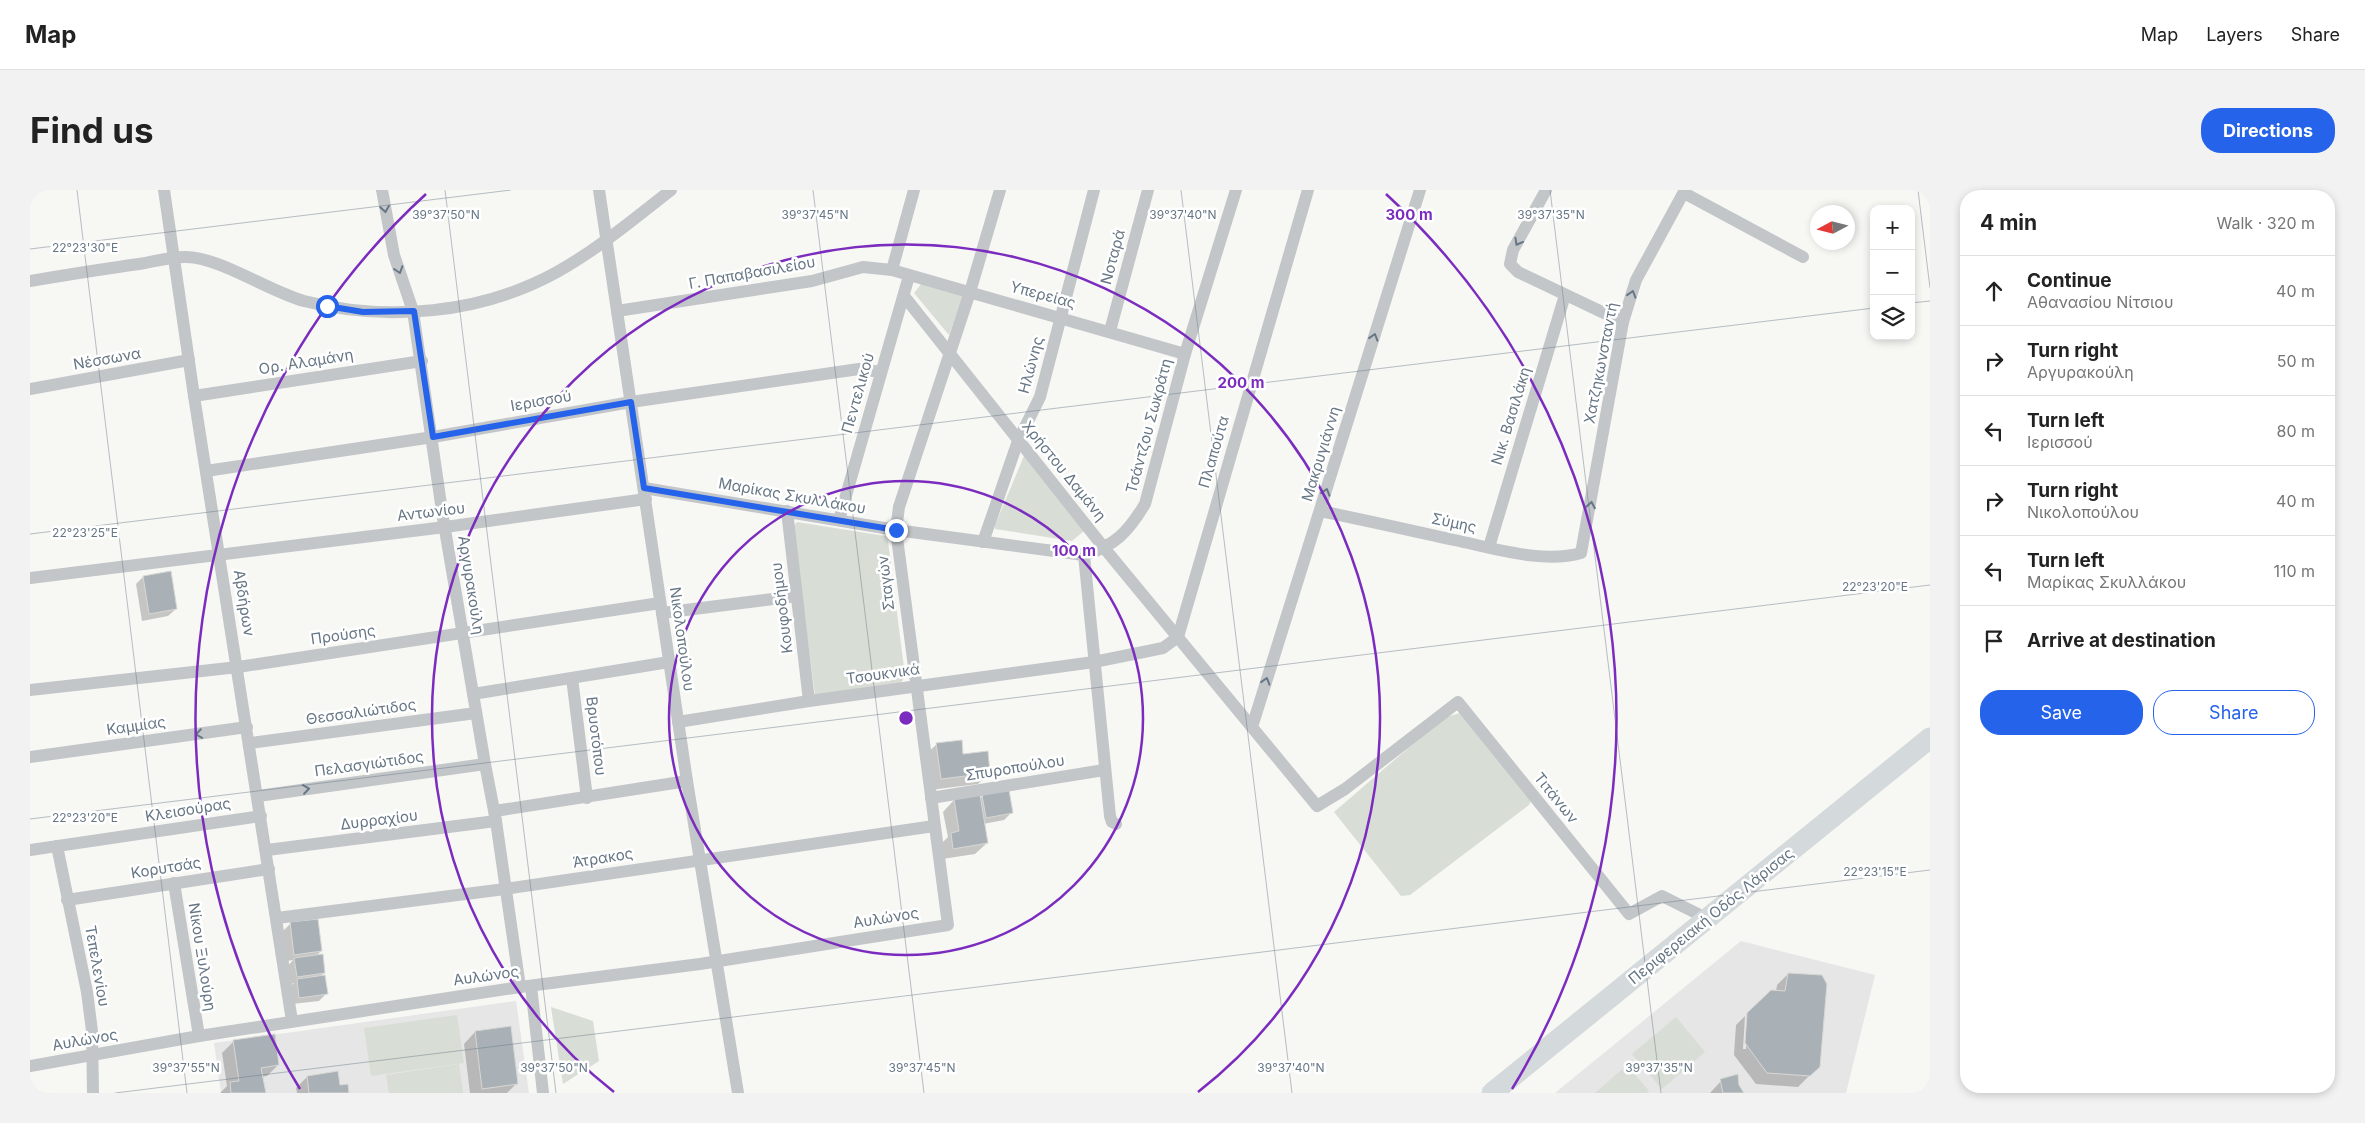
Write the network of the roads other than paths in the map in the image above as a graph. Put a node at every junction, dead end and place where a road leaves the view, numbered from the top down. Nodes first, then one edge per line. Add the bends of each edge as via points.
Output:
1 (164, 190) edge
2 (382, 190) edge
3 (599, 190) edge
4 (670, 190) edge
5 (914, 190) edge
6 (1000, 190) edge
7 (1094, 190) edge
8 (1148, 190) edge
9 (1236, 190) edge
10 (1308, 190) edge
11 (1420, 190) edge
12 (1546, 190) edge
13 (1684, 191) edge
14 (607, 241) junction
15 (1803, 257) dead end
16 (175, 258) junction
17 (892, 270) junction
18 (909, 276) junction
19 (30, 280) edge
20 (970, 292) junction
21 (1565, 295) junction
22 (904, 296) junction
23 (414, 311) junction
24 (617, 311) junction
25 (1060, 316) junction
26 (1624, 322) junction
27 (1110, 332) junction
28 (949, 352) junction
29 (1185, 354) junction
30 (189, 360) junction
31 (422, 361) junction
32 (881, 372) junction
33 (30, 389) edge
34 (194, 396) junction
35 (631, 402) junction
36 (433, 437) junction
37 (1018, 441) junction
38 (206, 471) junction
39 (645, 493) junction
40 (1320, 510) junction
41 (787, 511) junction
42 (839, 520) junction
43 (445, 527) junction
44 (896, 530) junction
45 (983, 542) junction
46 (1488, 547) junction
47 (1105, 549) junction
48 (1582, 553) joint
49 (219, 554) junction
50 (1084, 555) junction
51 (30, 578) edge
52 (797, 596) junction
53 (661, 608) junction
54 (462, 634) junction
55 (1178, 637) junction
56 (669, 662) junction
57 (1094, 662) junction
58 (238, 667) junction
59 (572, 678) junction
60 (914, 686) junction
61 (30, 690) edge
62 (473, 694) junction
63 (809, 701) junction
64 (1458, 702) joint
65 (476, 713) junction
66 (678, 722) junction
67 (247, 727) junction
68 (1252, 727) junction
69 (1930, 738) edge
70 (250, 743) junction
71 (30, 757) edge
72 (484, 764) junction
73 (1104, 770) junction
74 (687, 781) junction
75 (258, 796) junction
76 (587, 798) junction
77 (931, 798) junction
78 (261, 816) junction
79 (496, 816) junction
80 (1116, 824) dead end
81 (934, 826) junction
82 (57, 846) junction
83 (30, 850) edge
84 (266, 850) junction
85 (699, 859) junction
86 (269, 869) junction
87 (174, 883) junction
88 (505, 889) junction
89 (67, 900) junction
90 (277, 918) junction
91 (1708, 919) junction
92 (948, 925) joint
93 (715, 961) junction
94 (525, 986) junction
95 (292, 1021) junction
96 (199, 1036) junction
97 (91, 1056) junction
98 (30, 1066) edge
99 (93, 1093) edge
100 (544, 1093) edge
101 (738, 1093) edge
102 (1492, 1093) edge

1 - 16 street, Αβδήρων
2 -> 23 street, Αργυρακούλη via 394,255
3 - 14 street, Νικολοπούλου
4 - 14 street
5 - 17 street
6 - 20 street, Σταγών
7 - 25 street, Ηλώνης
8 - 27 street, Νοταρά
9 - 29 street, Τσάντζου Σωκράτη
10 - 55 street, Πλαπούτα
40 -> 11 street, Μακρυγιάννη
12 -> 21 street via 1513,250 1510,264 1518,272
13 - 15 street
26 -> 13 street, Χατζηκωνσταντή via 1636,280
14 - 23 street via 557,272 500,297 442,309
14 - 24 street, Νικολοπούλου
16 - 19 street
16 - 23 street via 215,263 304,301 363,312
16 - 30 street, Αβδήρων
17 - 18 street, Υπερείας
17 - 24 street, Γ. Παπαβασιλείου via 863,267 812,281
18 - 20 street, Υπερείας
18 - 22 street, Πεντελικού
20 - 25 street, Υπερείας
20 - 28 street, Σταγών
21 - 26 street
21 - 46 street, Νικ. Βασιλάκη
22 - 28 street, Χρήστου Δαμάνη
22 - 32 street, Πεντελικού
23 - 31 street, Αργυρακούλη
24 - 35 street, Νικολοπούλου
25 - 27 street, Υπερείας
25 - 37 street, Ηλώνης via 1040,397
48 -> 26 street, Χατζηκωνσταντή
27 - 29 street, Υπερείας
28 - 37 street, Χρήστου Δαμάνη
28 - 44 street, Σταγών via 900,507
29 - 47 street, Τσάντζου Σωκράτη via 1145,504 1134,521
30 - 33 street, Νέσσωνα
30 - 34 street, Αβδήρων
31 - 34 street, Ορ. Αλαμάνη
31 - 36 street, Αργυρακούλη
32 - 35 street, Ιερισσού via 859,369
32 - 42 street, Πεντελικού
34 - 38 street, Αβδήρων
35 - 36 street, Ιερισσού
35 - 39 street, Νικολοπούλου
36 - 38 street, Ιερισσού
36 - 43 street, Αργυρακούλη
37 - 45 street, Ηλώνης
37 - 47 street, Χρήστου Δαμάνη
38 - 49 street, Αβδήρων
39 - 41 street, Μαρίκας Σκυλλάκου
39 - 43 street, Αντωνίου
39 - 53 street, Νικολοπούλου
40 - 46 street, Σύμης
68 -> 40 street, Μακρυγιάννη
41 - 42 street, Μαρίκας Σκυλλάκου
41 - 52 street, Κουφοδήμου
42 - 44 street, Μαρίκας Σκυλλάκου
43 - 49 street, Αντωνίου
43 - 54 street, Αργυρακούλη
44 - 45 street, Μαρίκας Σκυλλάκου
44 - 60 street, Σταγών
45 - 50 street, Μαρίκας Σκυλλάκου
46 - 48 street, Σύμης via 1549,558
47 - 50 street, Τσάντζου Σωκράτη
47 - 55 street, Χρήστου Δαμάνη
49 - 51 street, Αντωνίου
49 - 58 street, Αβδήρων
50 - 57 street
52 - 53 street, Προύσης
52 - 63 street, Κουφοδήμου
53 - 54 street, Προύσης
53 - 56 street, Νικολοπούλου
54 - 58 street, Προύσης
54 - 62 street, Αργυρακούλη
55 - 57 street, Τσουκνικά via 1163,648
55 - 68 street, Χρήστου Δαμάνη
56 - 59 street
56 - 66 street, Νικολοπούλου
57 - 60 street, Τσουκνικά
57 - 73 street
58 - 61 street, Προύσης
58 - 67 street, Αβδήρων
59 - 62 street
59 - 76 street, Βρυοτόπου
60 - 63 street, Τσουκνικά
60 - 77 street, Σταγών
62 - 65 street, Αργυρακούλη
63 - 66 street, Τσουκνικά
64 - 68 street, Χρήστου Δαμάνη via 1345,789 1317,806
64 - 91 street, Τιτάνων via 1630,914 1662,896
65 - 70 street, Θεσσαλιώτιδος
65 - 72 street, Αργυρακούλη
66 - 74 street, Νικολοπούλου
67 - 70 street, Αβδήρων
67 -> 71 street, Καμμίας
69 - 91 highway, Περιφερειακή Οδός Λάρισας
70 - 75 street, Αβδήρων
75 -> 72 street, Πελασγιώτιδος
72 - 79 street, Αργυρακούλη
73 - 77 street, Σπυροπούλου
73 - 80 street via 1110,816
74 - 76 street, Δυρραχίου
74 - 85 street, Νικολοπούλου
75 - 78 street, Αβδήρων
76 - 79 street, Δυρραχίου
77 - 81 street, Σταγών
78 - 82 street, Κλεισούρας
78 - 84 street, Αβδήρων
79 - 84 street, Δυρραχίου
79 - 88 street, Αργυρακούλη
81 - 85 street, Άτρακος
81 - 92 street, Σταγών
82 - 83 street, Κλεισούρας
82 - 89 street, Τεπελενίου
84 - 86 street, Αβδήρων
85 - 88 street, Άτρακος
85 - 93 street, Νικολοπούλου
86 - 87 street, Κορυτσάς
86 - 90 street, Αβδήρων
87 - 89 street, Κορυτσάς
87 - 96 street, Νίκου Ξυλούρη
88 - 90 street, Άτρακος
88 - 94 street, Αργυρακούλη
89 - 97 street, Τεπελενίου via 87,992 92,1031
90 - 95 street, Αβδήρων
91 - 102 highway, Περιφερειακή Οδός Λάρισας
92 - 93 street, Αυλώνος
93 - 94 street, Αυλώνος
93 - 101 street, Νικολοπούλου
94 - 95 street, Αυλώνος
94 - 100 street, Αργυρακούλη
95 - 96 street, Αυλώνος
96 - 97 street, Αυλώνος
97 - 98 street, Αυλώνος
97 - 99 street, Τεπελενίου

